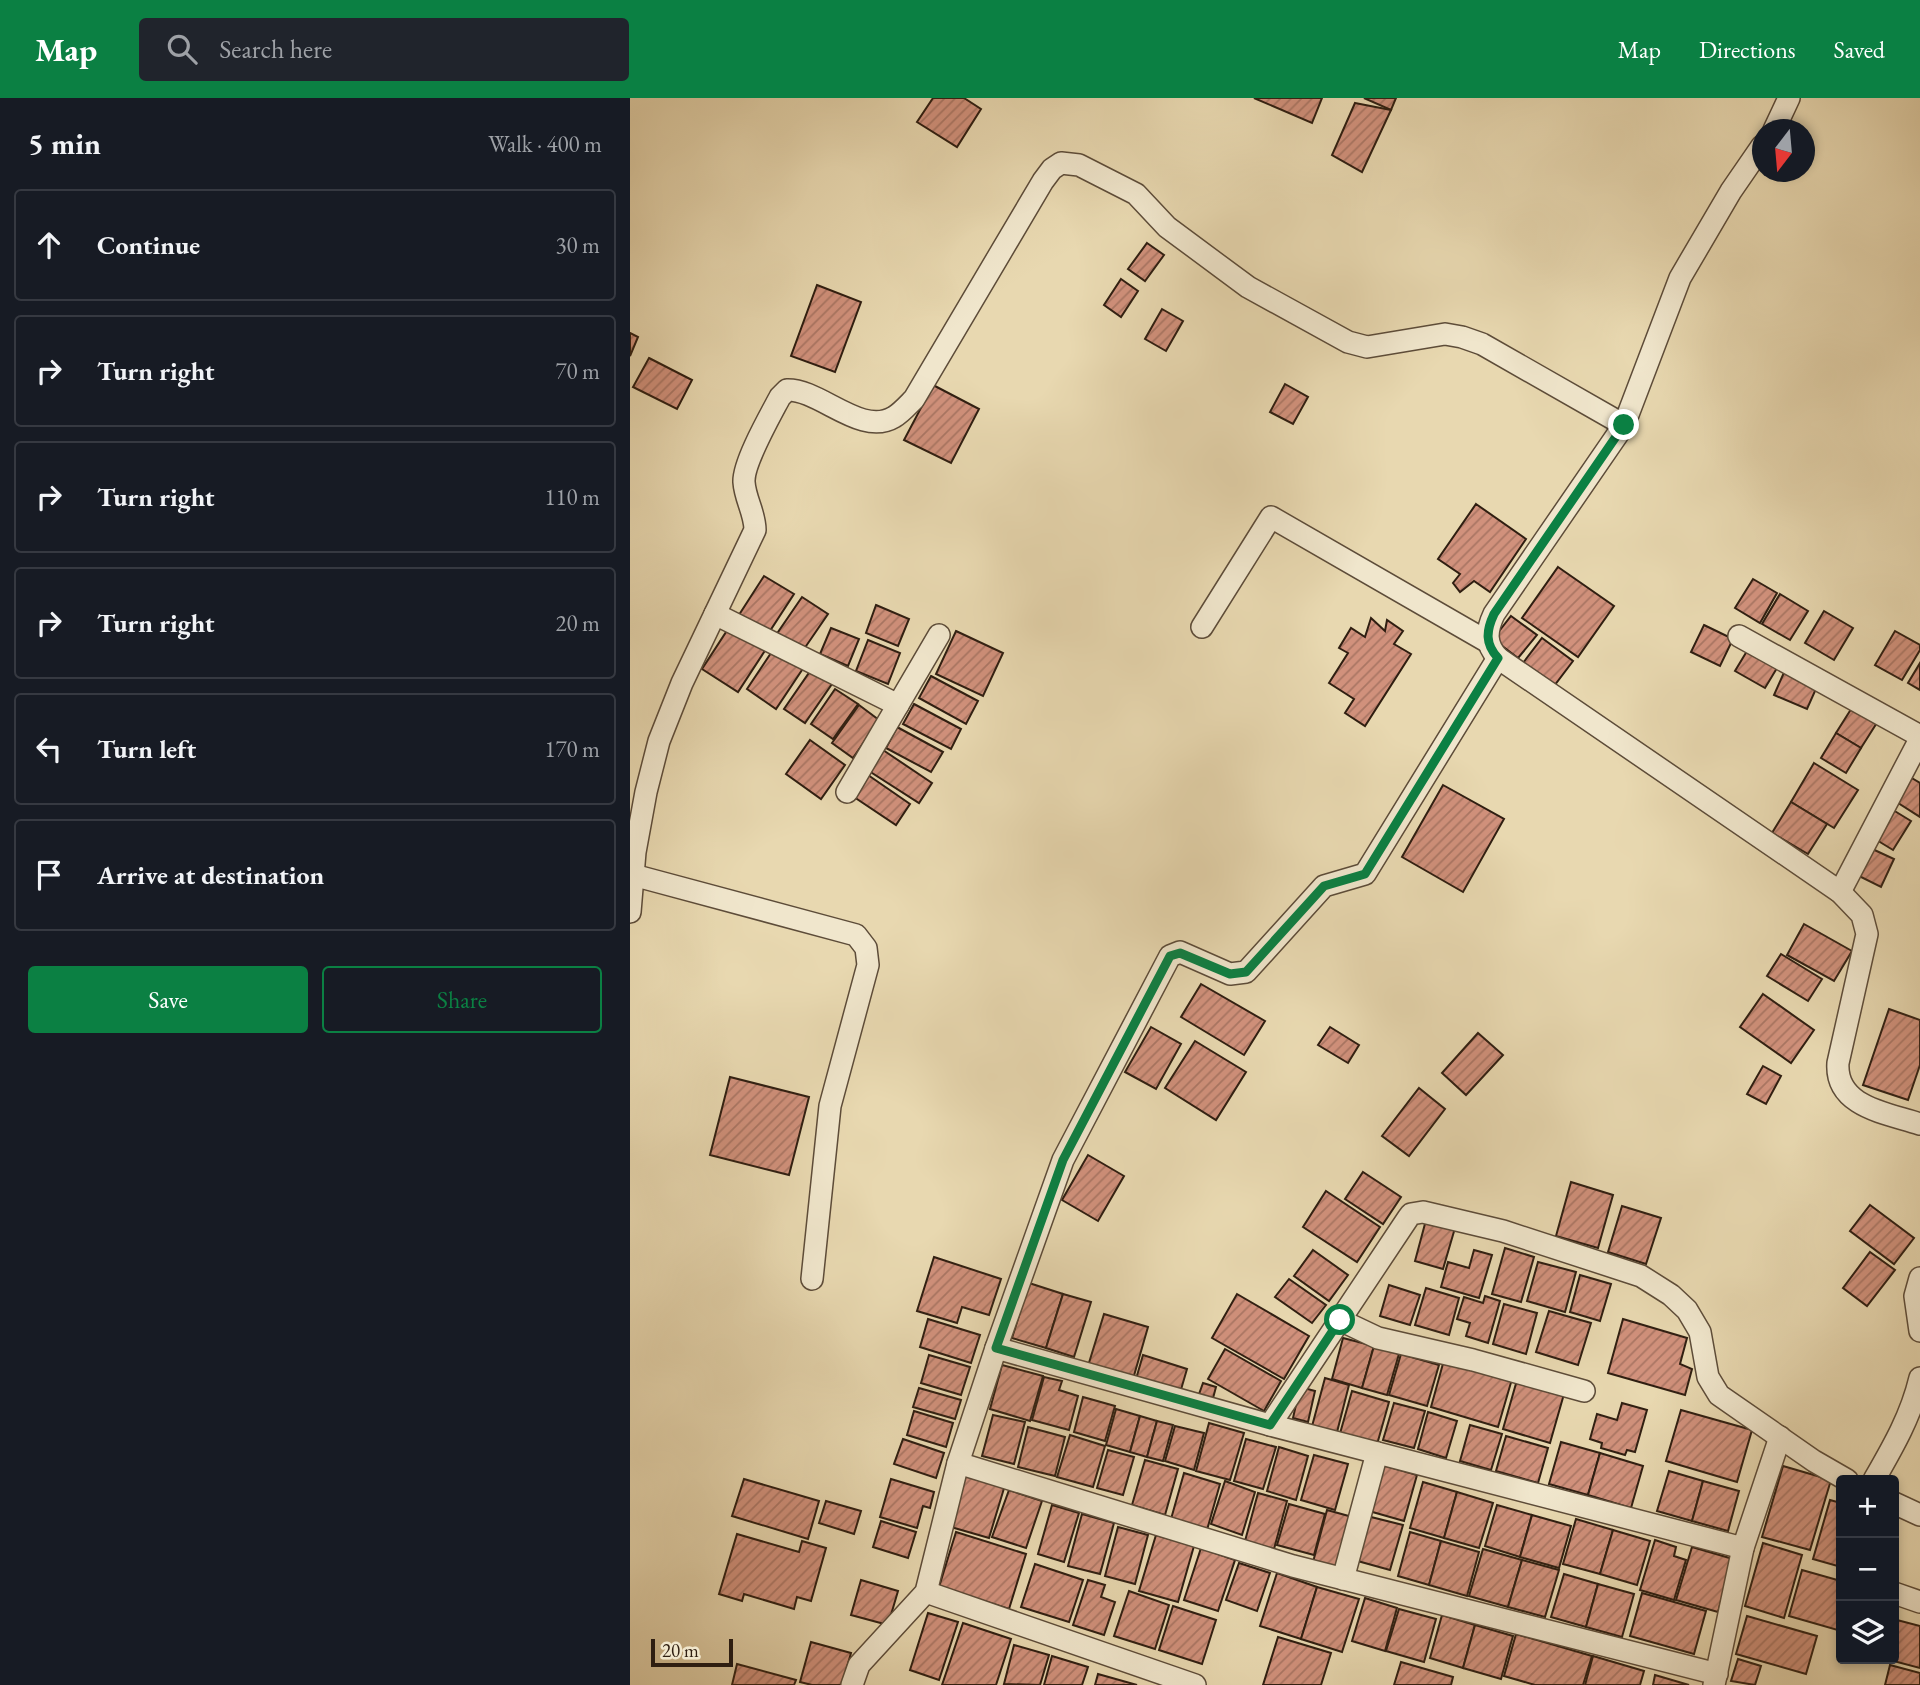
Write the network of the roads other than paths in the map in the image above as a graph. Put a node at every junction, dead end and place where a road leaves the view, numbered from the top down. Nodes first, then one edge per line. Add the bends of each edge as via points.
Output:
1 (1789, 98) edge
2 (1779, 119) edge
3 (1752, 161) edge
4 (1624, 425) junction
5 (715, 614) junction
6 (1202, 627) dead end
7 (939, 635) dead end
8 (1739, 635) dead end
9 (1493, 650) junction
10 (898, 705) junction
11 (1920, 738) edge
12 (847, 792) dead end
13 (633, 875) junction
14 (1840, 892) junction
15 (630, 912) edge
16 (1920, 1124) edge
17 (1920, 1278) edge
18 (812, 1279) dead end
19 (1340, 1320) junction
20 (1920, 1331) edge
21 (996, 1348) junction
22 (1920, 1378) edge
23 (1584, 1391) dead end
24 (1270, 1425) junction
25 (1780, 1437) junction
26 (1377, 1453) junction
27 (958, 1463) junction
28 (1838, 1475) edge
29 (1877, 1475) edge
30 (1899, 1505) edge
31 (1920, 1515) edge
32 (1743, 1549) junction
33 (1343, 1579) junction
34 (926, 1592) junction
35 (1899, 1595) edge
36 (1920, 1602) edge
37 (1715, 1680) edge
38 (852, 1685) edge
39 (1195, 1685) edge

1 - 2 street
3 - 4 street via 1680,278
4 - 5 street via 1462,337 1445,334 1367,347 1348,342 1248,287 1167,228 1136,194 1079,165 1061,163 1042,181 914,399 893,418 872,423 796,390 779,397 744,471 755,530
4 - 9 street via 1494,614 1490,624
5 - 10 street
5 - 13 street via 659,741
6 - 9 street via 1271,517
7 - 10 street
8 - 11 street
9 - 14 street
9 - 21 street via 1365,874 1324,886 1246,972 1230,974 1180,953 1170,956 1063,1160
10 - 12 street
11 - 14 street
13 - 15 street
13 - 18 street via 856,936 866,948 868,965 830,1106
14 - 16 street via 1862,915 1867,934 1837,1075 1852,1098
17 - 20 street via 1915,1296
19 - 23 street via 1378,1338
19 - 24 street
19 - 25 street via 1411,1214 1433,1213 1503,1231 1641,1276 1671,1295 1700,1332 1708,1377 1719,1395
21 - 24 street
21 - 27 street
22 - 29 street via 1902,1433
24 - 26 street
25 - 28 street
25 - 32 street
26 - 32 street
26 - 33 street
27 - 33 street
27 - 34 street
30 - 31 street
32 - 37 street
33 - 37 street
34 - 38 street via 859,1665
34 - 39 street
35 - 36 street

